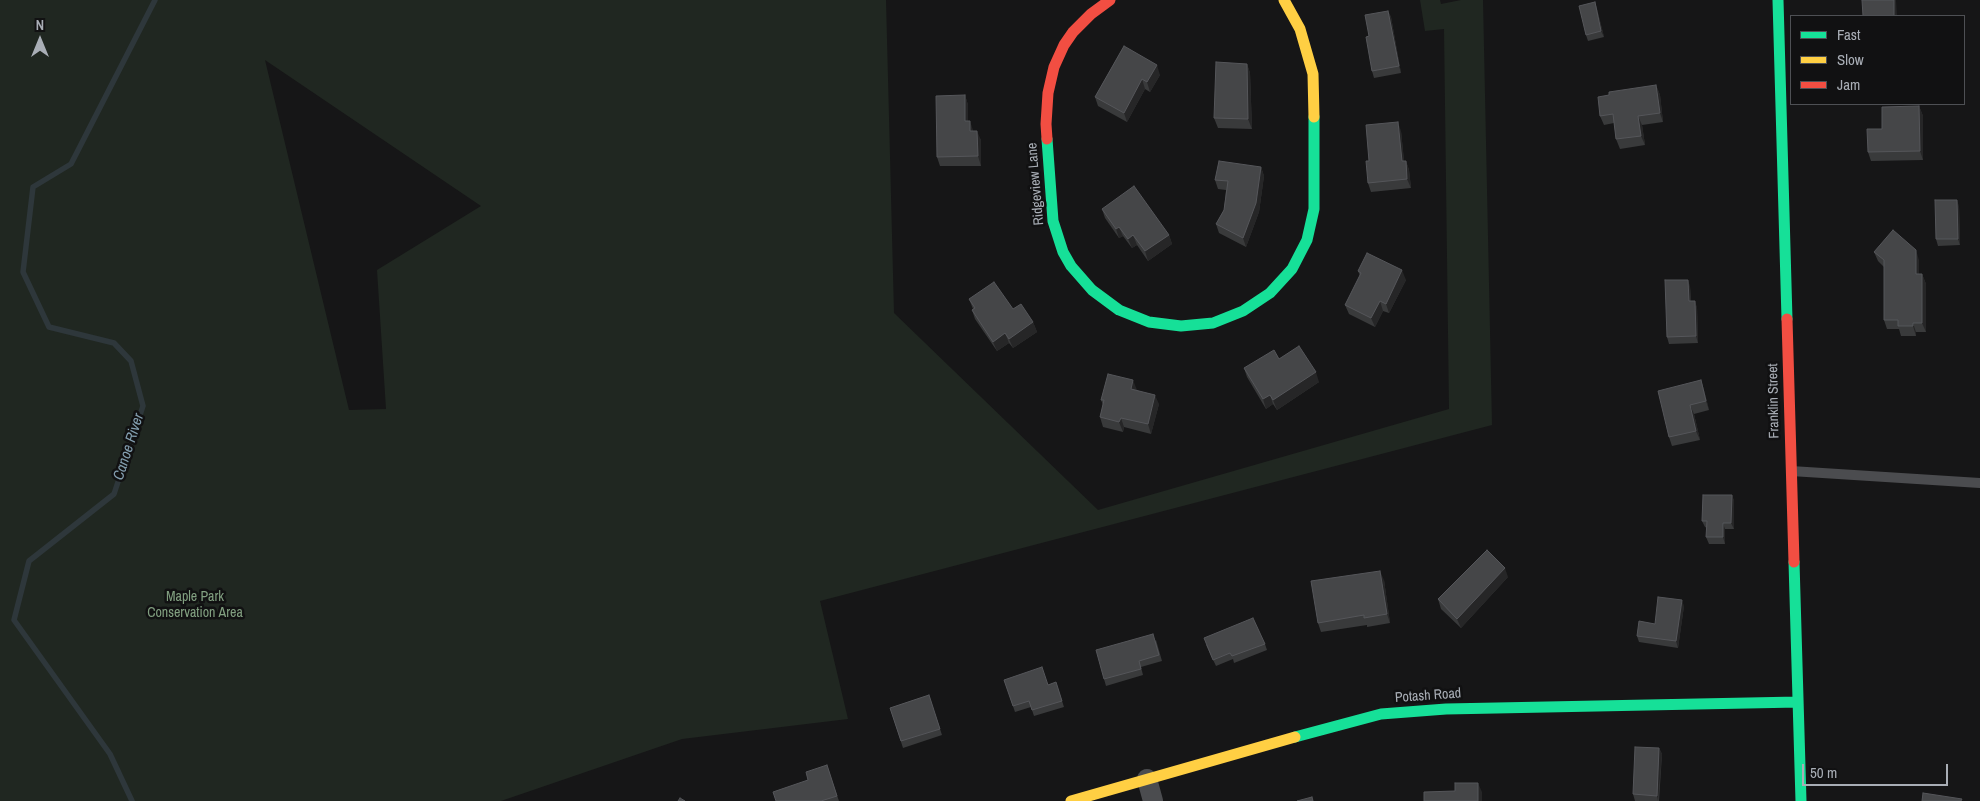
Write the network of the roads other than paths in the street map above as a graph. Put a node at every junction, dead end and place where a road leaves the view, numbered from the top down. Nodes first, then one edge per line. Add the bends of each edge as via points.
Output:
1 (1110, 0) edge
2 (1284, 0) edge
3 (1778, 0) edge
4 (1790, 471) junction
5 (1980, 483) edge
6 (1798, 702) junction
7 (1147, 779) junction
8 (1071, 801) edge
9 (1153, 801) edge
10 (1801, 801) edge

1 - 2 street, Ridgeview Lane via 1073,32 1054,67 1046,124 1053,221 1057,237 1072,266 1099,296 1133,316 1181,326 1213,323 1257,303 1292,269 1307,240 1315,192 1313,74 1300,29
3 - 4 street, Franklin Street
4 - 5 lane
4 - 6 street, Franklin Street
6 - 7 street, Potash Road via 1456,708 1402,712 1358,719
6 - 10 street, Franklin Street
7 - 8 street, Potash Road
7 - 9 street

